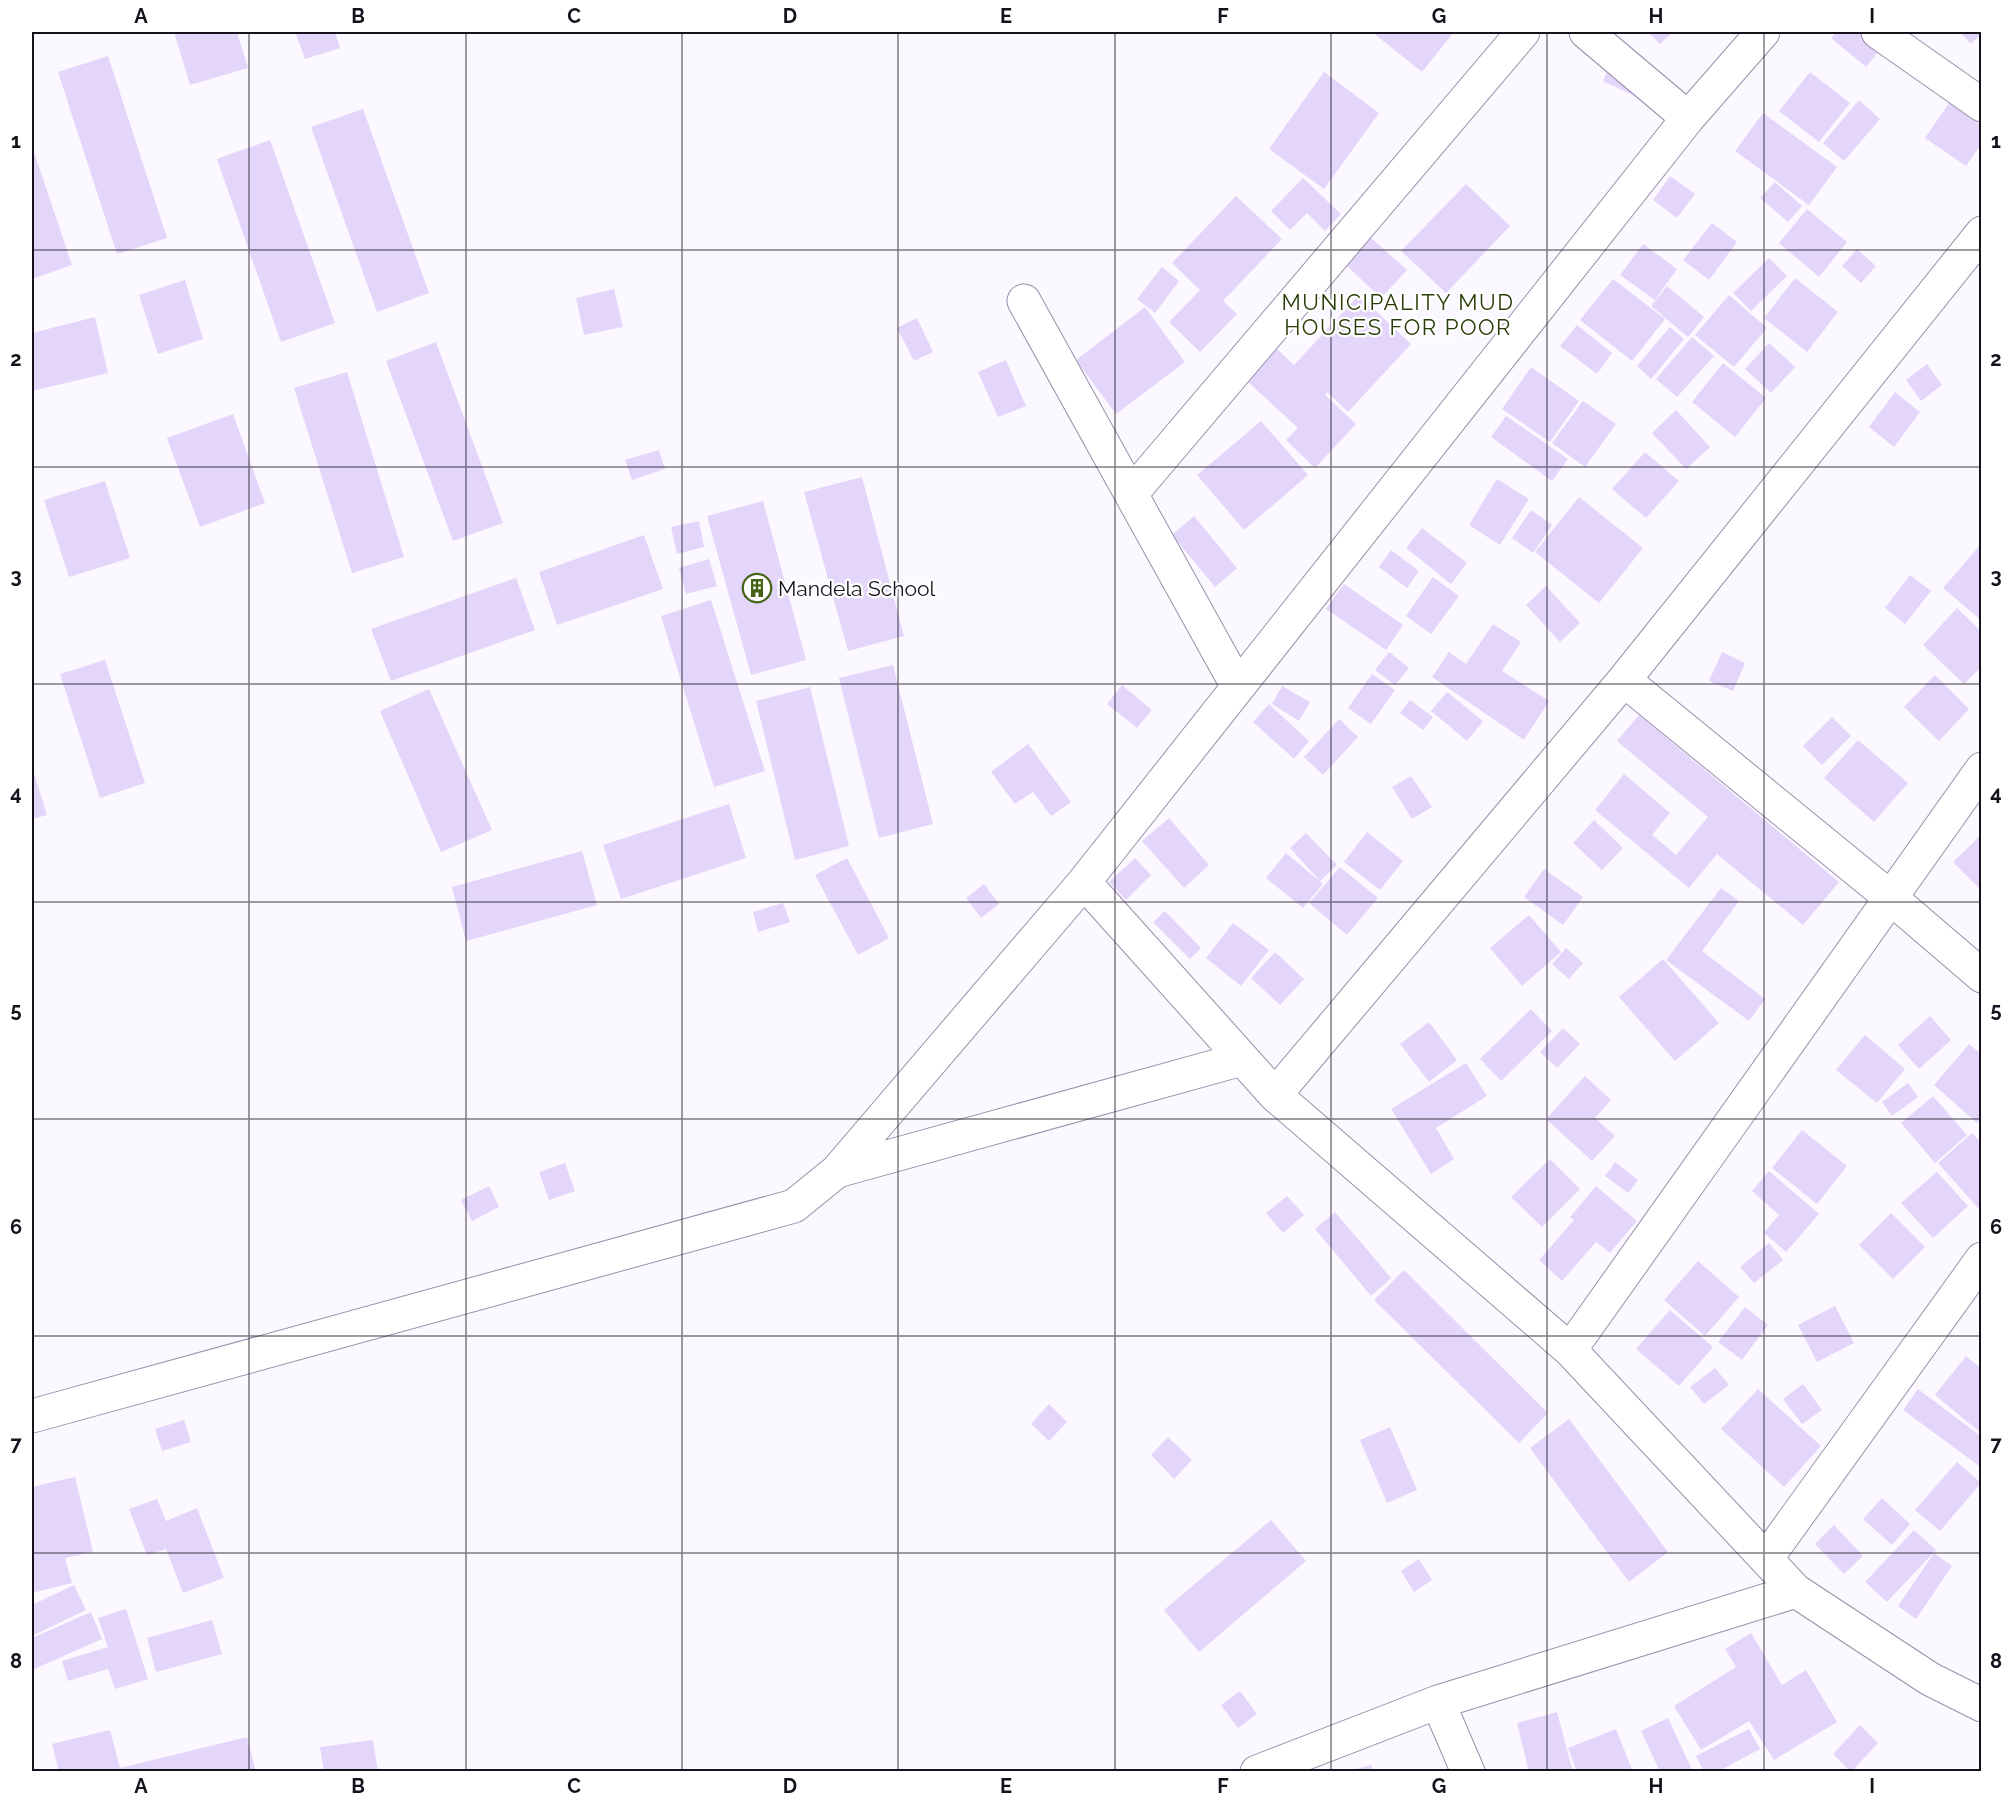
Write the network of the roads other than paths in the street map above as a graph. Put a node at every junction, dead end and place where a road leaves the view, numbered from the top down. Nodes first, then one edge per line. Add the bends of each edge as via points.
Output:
1 (1523, 32) edge
2 (1586, 32) edge
3 (1763, 32) edge
4 (1878, 32) edge
5 (1982, 105) edge
6 (1688, 118) junction
7 (1982, 233) edge
8 (1024, 301) dead end
9 (1131, 494) junction
10 (1624, 680) junction
11 (1238, 687) junction
12 (1982, 769) edge
13 (1084, 882) junction
14 (1891, 898) junction
15 (1982, 976) edge
16 (1242, 1059) junction
17 (1275, 1095) junction
18 (837, 1171) junction
19 (1982, 1259) edge
20 (1570, 1350) junction
21 (32, 1416) edge
22 (1766, 1559) junction
23 (1796, 1591) junction
24 (1438, 1702) junction
25 (1982, 1705) edge
26 (1257, 1772) edge
27 (1468, 1772) edge

1 - 9 street
2 - 6 street
3 - 6 street
4 - 5 street
6 - 11 street
7 - 10 street
8 - 9 street
9 - 11 street
10 - 14 street
10 - 17 street
11 - 13 street
12 - 14 street
13 - 16 street
13 - 18 street
14 - 15 street
14 - 20 street
16 - 17 street
16 - 18 street
17 - 20 street
18 - 21 street via 794,1206
19 - 22 street
20 - 22 street
22 - 23 street
23 - 24 street
23 - 25 street via 1930,1679
24 - 26 street
24 - 27 street

